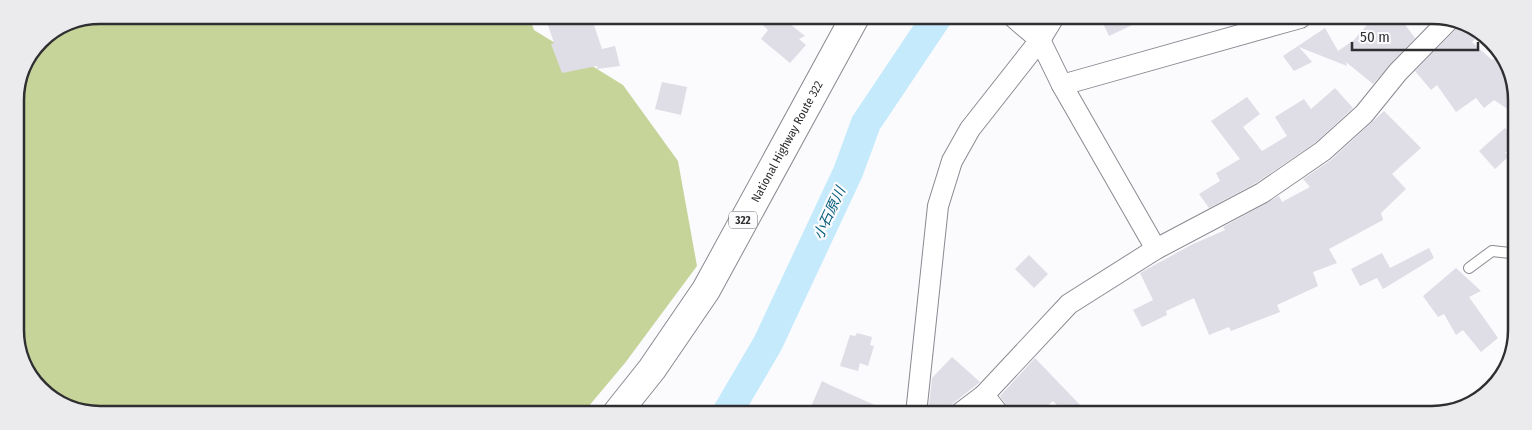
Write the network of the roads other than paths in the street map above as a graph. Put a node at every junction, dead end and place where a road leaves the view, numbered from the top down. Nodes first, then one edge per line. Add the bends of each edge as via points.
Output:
1 (851, 24) edge
2 (1021, 24) edge
3 (1050, 24) edge
4 (1279, 24) edge
5 (1444, 25) edge
6 (1040, 40) junction
7 (1062, 85) junction
8 (1156, 249) junction
9 (1508, 253) edge
10 (1469, 268) dead end
11 (984, 395) junction
12 (623, 406) edge
13 (917, 406) edge
14 (970, 406) edge
15 (993, 406) edge

1 - 12 highway, National Highway Route 322 / 322 via 706,290
2 - 6 street
3 - 6 street
4 - 7 street
5 - 8 street via 1398,72 1364,114 1322,151 1262,193
6 - 7 street
6 - 13 street via 970,129 952,161 938,206
7 - 8 street
8 - 11 street via 1069,304
9 - 10 lane via 1492,251
11 - 14 street
11 - 15 street

